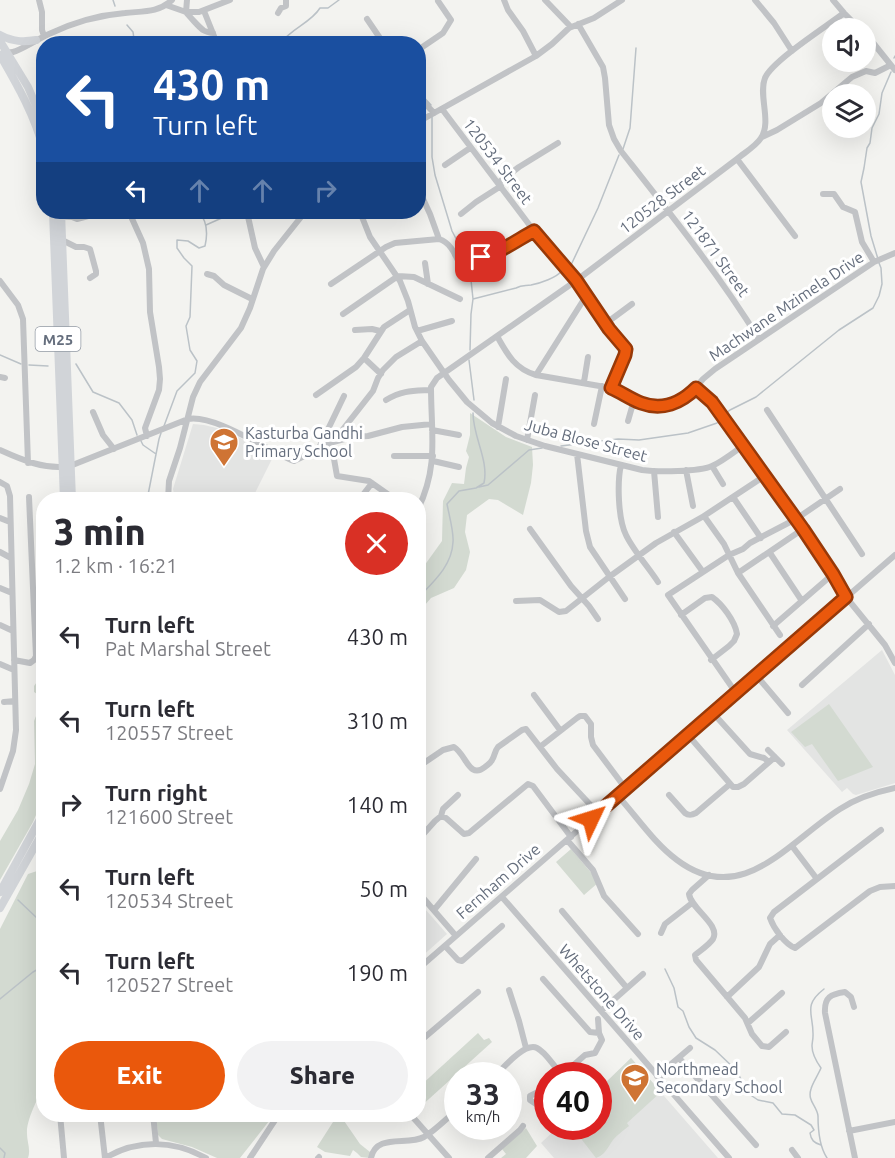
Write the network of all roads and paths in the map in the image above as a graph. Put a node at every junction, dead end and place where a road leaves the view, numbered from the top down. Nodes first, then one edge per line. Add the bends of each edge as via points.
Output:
1 (39, 0) edge
2 (172, 0) edge
3 (187, 0) edge
4 (230, 0) edge
5 (286, 0) edge
6 (504, 0) edge
7 (545, 0) edge
8 (622, 0) edge
9 (755, 0) edge
10 (438, 1) edge
11 (836, 1) edge
12 (166, 5) junction
13 (204, 11) junction
14 (186, 12) junction
15 (279, 13) dead end
16 (844, 14) junction
17 (848, 18) edge
18 (367, 19) dead end
19 (578, 24) junction
20 (571, 27) junction
21 (213, 33) junction
22 (0, 35) edge
23 (40, 36) edge
24 (45, 36) edge
25 (213, 36) edge
26 (379, 36) edge
27 (36, 39) edge
28 (36, 40) edge
29 (0, 41) edge
30 (426, 45) edge
31 (876, 46) edge
32 (792, 51) junction
33 (536, 56) junction
34 (6, 57) edge
35 (893, 67) edge
36 (426, 104) edge
37 (36, 106) edge
38 (442, 109) junction
39 (434, 113) junction
40 (426, 118) edge
41 (36, 128) edge
42 (762, 137) junction
43 (558, 143) dead end
44 (470, 148) junction
45 (737, 159) junction
46 (445, 165) dead end
47 (500, 185) junction
48 (823, 194) dead end
49 (426, 206) edge
50 (668, 211) junction
51 (461, 214) dead end
52 (57, 219) edge
53 (132, 219) edge
54 (249, 219) edge
55 (299, 219) edge
56 (363, 219) edge
57 (534, 231) junction
58 (795, 236) dead end
59 (58, 238) junction
60 (439, 239) junction
61 (379, 252) junction
62 (462, 252) junction
63 (895, 253) edge
64 (878, 261) junction
65 (425, 263) dead end
66 (264, 267) junction
67 (462, 269) dead end
68 (207, 274) dead end
69 (398, 276) junction
70 (90, 278) dead end
71 (576, 280) junction
72 (0, 281) edge
73 (331, 284) dead end
74 (428, 284) junction
75 (586, 296) junction
76 (252, 299) junction
77 (460, 299) dead end
78 (632, 304) dead end
79 (410, 310) junction
80 (343, 314) dead end
81 (452, 321) dead end
82 (605, 324) junction
83 (355, 330) dead end
84 (380, 331) junction
85 (417, 331) junction
86 (497, 336) junction
87 (759, 339) junction
88 (422, 341) junction
89 (588, 357) dead end
90 (364, 358) junction
91 (443, 372) junction
92 (381, 374) junction
93 (536, 375) junction
94 (506, 379) dead end
95 (584, 382) junction
96 (602, 386) junction
97 (611, 388) junction
98 (696, 388) junction
99 (431, 390) junction
100 (316, 395) dead end
101 (535, 395) dead end
102 (344, 396) dead end
103 (386, 400) dead end
104 (634, 400) junction
105 (767, 410) dead end
106 (93, 412) dead end
107 (188, 419) junction
108 (628, 422) dead end
109 (594, 424) dead end
110 (432, 427) junction
111 (498, 428) junction
112 (147, 435) junction
113 (459, 435) dead end
114 (527, 440) junction
115 (331, 444) junction
116 (744, 445) junction
117 (114, 449) junction
118 (319, 449) junction
119 (0, 450) edge
120 (577, 453) junction
121 (394, 456) dead end
122 (433, 459) junction
123 (28, 463) junction
124 (621, 465) junction
125 (712, 466) junction
126 (66, 467) junction
127 (459, 467) dead end
128 (686, 470) junction
129 (654, 471) junction
130 (766, 475) junction
131 (0, 482) edge
132 (372, 483) junction
133 (723, 484) dead end
134 (840, 489) dead end
135 (64, 492) edge
136 (71, 492) edge
137 (168, 492) edge
138 (365, 492) edge
139 (385, 492) edge
140 (425, 492) edge
141 (29, 497) dead end
142 (734, 497) junction
143 (826, 498) junction
144 (693, 506) dead end
145 (704, 516) junction
146 (658, 517) dead end
147 (0, 518) edge
148 (796, 519) junction
149 (10, 522) junction
150 (530, 529) dead end
151 (803, 529) junction
152 (674, 532) junction
153 (761, 538) junction
154 (0, 552) edge
155 (770, 553) junction
156 (862, 554) dead end
157 (639, 555) junction
158 (729, 555) junction
159 (895, 555) edge
160 (11, 558) junction
161 (703, 572) junction
162 (738, 573) junction
163 (833, 574) junction
164 (609, 577) junction
165 (658, 582) dead end
166 (0, 588) edge
167 (12, 593) junction
168 (846, 597) junction
169 (581, 598) junction
170 (625, 599) dead end
171 (516, 601) dead end
172 (802, 601) junction
173 (681, 615) junction
174 (598, 619) dead end
175 (869, 624) junction
176 (0, 625) edge
177 (773, 626) junction
178 (13, 631) junction
179 (780, 635) dead end
180 (14, 660) junction
181 (711, 660) junction
182 (895, 663) edge
183 (0, 664) edge
184 (14, 670) junction
185 (756, 675) junction
186 (802, 685) dead end
187 (736, 693) junction
188 (534, 695) dead end
189 (15, 701) junction
190 (4, 702) dead end
191 (788, 712) dead end
192 (713, 713) junction
193 (560, 730) junction
194 (688, 735) junction
195 (541, 746) junction
196 (768, 750) dead end
197 (772, 759) junction
198 (426, 762) edge
199 (782, 764) dead end
200 (730, 784) junction
201 (895, 788) edge
202 (0, 789) edge
203 (626, 789) junction
204 (458, 795) dead end
205 (669, 795) dead end
206 (618, 796) junction
207 (598, 813) junction
208 (441, 816) junction
209 (36, 827) edge
210 (881, 830) dead end
211 (426, 831) edge
212 (569, 838) junction
213 (36, 844) edge
214 (792, 846) junction
215 (476, 859) dead end
216 (709, 875) junction
217 (817, 879) junction
218 (895, 886) edge
219 (0, 892) edge
220 (502, 897) junction
221 (426, 900) edge
222 (692, 903) junction
223 (0, 908) edge
224 (434, 909) junction
225 (562, 911) dead end
226 (502, 926) dead end
227 (661, 933) dead end
228 (638, 934) dead end
229 (780, 935) junction
230 (456, 936) junction
231 (445, 946) junction
232 (426, 962) edge
233 (643, 974) dead end
234 (543, 979) dead end
235 (627, 988) junction
236 (509, 990) dead end
237 (478, 992) dead end
238 (782, 993) dead end
239 (727, 997) junction
240 (854, 1007) dead end
241 (602, 1013) junction
242 (598, 1019) junction
243 (748, 1023) junction
244 (587, 1028) junction
245 (786, 1032) dead end
246 (599, 1034) junction
247 (426, 1036) edge
248 (526, 1048) junction
249 (690, 1048) dead end
250 (679, 1058) junction
251 (510, 1062) edge
252 (551, 1062) edge
253 (577, 1062) edge
254 (657, 1076) junction
255 (444, 1120) edge
256 (61, 1122) edge
257 (101, 1122) edge
258 (154, 1122) edge
259 (274, 1122) edge
260 (417, 1122) edge
261 (895, 1122) edge
262 (849, 1131) junction
263 (428, 1134) junction
264 (509, 1140) edge
265 (156, 1143) junction
266 (756, 1145) dead end
267 (792, 1150) dead end
268 (64, 1158) edge
269 (105, 1158) edge
270 (206, 1158) edge
271 (250, 1158) edge
272 (371, 1158) edge
273 (448, 1158) edge
274 (488, 1158) edge
275 (729, 1158) edge
276 (798, 1158) edge
277 (855, 1158) edge

1 - 23 street
2 - 12 street
3 - 14 street
4 - 13 street
5 - 15 street
6 - 33 street
7 - 20 street
8 - 19 street
9 - 32 street
10 - 30 street via 452,20 443,33
11 - 16 street
12 - 14 street
12 - 24 street via 154,11 82,22
13 - 14 street
13 - 21 street
14 - 21 street via 203,31
16 - 17 street
16 - 32 street
18 - 26 street
19 - 20 street
19 - 50 street, 121871 Street via 604,71 614,139
20 - 33 street
21 - 25 street
22 - 27 main road via 16,42
28 - 34 street
29 - 34 main road
31 - 35 street
32 - 42 street via 764,79
33 - 38 street
34 - 37 main road
34 - 41 main road
35 - 42 street, 120528 Street via 852,77 821,103
36 - 39 street
38 - 39 street
38 - 44 street, 120534 Street
39 - 40 street
42 - 45 street, 120528 Street
43 - 47 street via 519,167
44 - 46 street
44 - 47 street, 120534 Street
45 - 50 street, 120528 Street
45 - 58 street
47 - 51 street
47 - 57 street, 120534 Street
48 - 64 street via 834,194 843,207 855,212 862,242
49 - 60 street
50 - 71 street, 120528 Street
50 - 87 street, 121871 Street
52 - 59 main road, M25
53 - 112 street via 149,269 150,312 160,379 145,428
54 - 66 street
55 - 66 street
56 - 61 street, Juba Blose Street
57 - 62 street via 489,256
57 - 71 street, 120534 Street
59 - 70 street via 90,249 96,271
59 - 126 main road, M25
60 - 61 street via 395,243
60 - 62 street
61 - 69 street, Juba Blose Street
61 - 73 street
62 - 67 street
63 - 64 street, Machwane Mzimela Drive
64 - 87 street, Machwane Mzimela Drive
65 - 74 street
66 - 76 street
68 - 76 street
69 - 74 street via 410,276
69 - 79 street, Juba Blose Street
69 - 80 street
71 - 75 street, 120534 Street
71 - 86 street, 120528 Street
72 - 123 street via 23,319
74 - 77 street
75 - 82 street, 120534 Street
75 - 93 street
76 - 107 street via 241,328 200,382
78 - 82 street
79 - 84 street
79 - 85 street, Juba Blose Street
81 - 85 street
82 - 97 street, 120534 Street via 626,351
83 - 84 street
84 - 90 street
85 - 88 street, Juba Blose Street
86 - 91 street, 120528 Street
86 - 93 street via 516,365
87 - 98 street, Machwane Mzimela Drive via 715,369
88 - 91 street, Juba Blose Street
88 - 92 street via 396,357
89 - 95 street
90 - 92 street
90 - 100 street via 356,368
91 - 99 street
91 - 111 street, Juba Blose Street via 467,402
92 - 115 street via 371,395
93 - 95 street, Machwane Mzimela Drive
94 - 111 street
95 - 96 street, Machwane Mzimela Drive
96 - 97 street, Machwane Mzimela Drive
96 - 109 street
97 - 104 street, Machwane Mzimela Drive
98 - 104 street, Machwane Mzimela Drive via 669,405 647,405
98 - 116 street via 712,402
99 - 103 street via 406,391
99 - 110 street
101 - 114 street
102 - 118 street
104 - 108 street
105 - 143 street
106 - 117 street
107 - 112 street
107 - 118 street via 215,423 294,461
107 - 137 street
110 - 113 street
110 - 115 street via 391,429
110 - 122 street
111 - 114 street, Juba Blose Street
112 - 117 street
114 - 120 street, Juba Blose Street
115 - 118 street
115 - 132 street via 337,476
116 - 125 street, Juba Blose Street
116 - 130 street
117 - 126 street
119 - 123 street
120 - 124 street, Juba Blose Street
120 - 164 street via 587,540
121 - 122 street
122 - 127 street
122 - 140 street
123 - 126 street
124 - 129 street, Juba Blose Street
124 - 157 street via 618,486 623,528
125 - 128 street, Juba Blose Street
125 - 133 street
126 - 135 main road, M25
126 - 136 main road, M25
128 - 129 street, Juba Blose Street
128 - 144 street
129 - 146 street
130 - 142 street
130 - 148 street
131 - 149 street via 9,491
132 - 138 street
132 - 139 street
134 - 143 street
141 - 180 street via 36,656 30,663
142 - 145 street
142 - 153 street
143 - 148 street
143 - 156 street
145 - 152 street
145 - 158 street
147 - 149 street
148 - 151 street
148 - 153 street
149 - 160 street
150 - 169 street
151 - 155 street
151 - 163 street
152 - 157 street
152 - 161 street
153 - 158 street
154 - 160 street
155 - 162 street
155 - 172 street
157 - 164 street
157 - 165 street
158 - 161 street
158 - 162 street
159 - 168 street, Fernham Drive
160 - 167 street
161 - 173 street via 668,595
162 - 177 street
163 - 168 street
163 - 172 street
164 - 169 street
164 - 170 street
166 - 167 street
167 - 178 street
168 - 175 street
168 - 185 street, Fernham Drive
169 - 171 street via 564,612 540,600
169 - 174 street
172 - 177 street
173 - 181 street
173 - 181 street via 712,597 733,623 736,637
175 - 182 street
175 - 186 street
176 - 178 street
177 - 179 street
178 - 180 street
180 - 184 street
181 - 187 street
183 - 184 street
184 - 189 street
185 - 187 street, Fernham Drive
185 - 191 street
187 - 192 street, Fernham Drive
188 - 193 street
189 - 190 street
189 - 202 street via 15,742
192 - 194 street, Fernham Drive
192 - 197 street via 747,751
193 - 195 street
193 - 203 street via 580,716 588,718 593,745
194 - 200 street
194 - 203 street, Fernham Drive
195 - 198 street via 524,729 498,747 492,761 481,770 472,769 454,747
195 - 207 street
196 - 197 street
197 - 199 street
197 - 200 street via 738,788
200 - 205 street via 691,815
201 - 214 street via 850,803
203 - 206 street, Fernham Drive
204 - 208 street
206 - 207 street, Fernham Drive
206 - 216 street via 675,858
207 - 212 street, Fernham Drive
208 - 211 street
208 - 212 street via 468,833 530,784
209 - 219 main road
210 - 217 street
212 - 220 street, Fernham Drive
212 - 228 street via 593,870 604,896
213 - 223 main road
214 - 216 street via 754,871 722,877
214 - 217 street
215 - 224 street
216 - 222 street via 690,892
217 - 229 street via 771,916
218 - 229 street via 870,891 795,948
220 - 230 street, Fernham Drive
220 - 241 street, Whetstone Drive
221 - 224 street
222 - 227 street via 665,924
222 - 239 street via 715,933 695,955 696,960
224 - 230 street
225 - 235 street
226 - 231 street via 462,961
229 - 239 street via 770,944 759,967
230 - 231 street, Fernham Drive
231 - 232 street, Fernham Drive
233 - 235 street
234 - 244 street
235 - 241 street
236 - 248 street
237 - 247 street
238 - 243 street
239 - 243 street
240 - 262 street via 845,992 831,996 824,1005
241 - 242 street
241 - 254 street, Whetstone Drive
242 - 244 street
242 - 246 street
243 - 245 street via 752,1034 765,1047
244 - 246 street
246 - 253 street via 602,1042 595,1053
248 - 251 street
248 - 252 street via 538,1048
249 - 250 street
250 - 254 street
250 - 266 street
254 - 275 street, Whetstone Drive
255 - 263 street
256 - 268 street
257 - 269 street
258 - 265 street
259 - 271 street
260 - 263 street
261 - 262 street
262 - 277 street
263 - 272 street via 383,1143 375,1148
263 - 273 street
264 - 274 street
265 - 269 street
265 - 270 street via 187,1149
267 - 276 street

